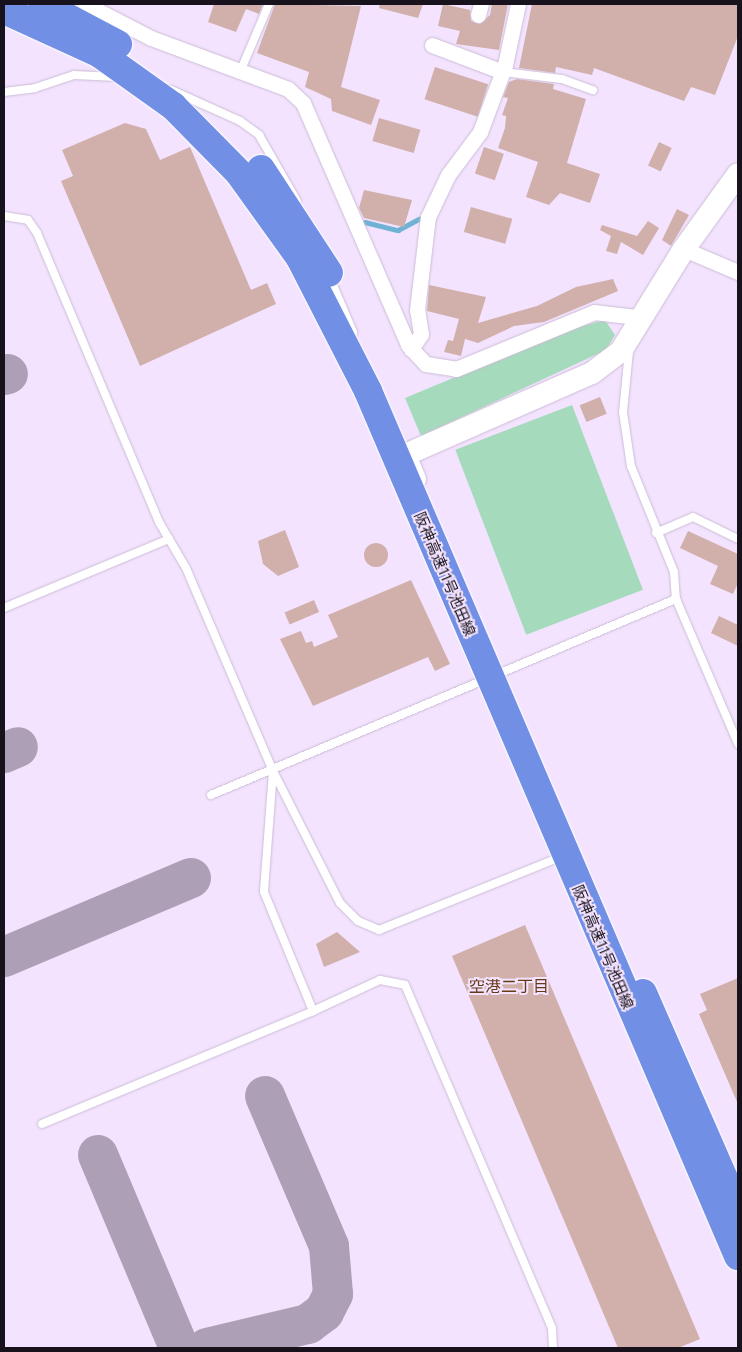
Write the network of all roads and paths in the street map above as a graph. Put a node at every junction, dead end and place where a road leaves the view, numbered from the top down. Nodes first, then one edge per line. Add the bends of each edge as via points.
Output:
1 (42, 4) edge
2 (85, 4) edge
3 (269, 4) edge
4 (518, 4) edge
5 (4, 10) edge
6 (432, 45) dead end
7 (240, 72) junction
8 (502, 72) junction
9 (594, 90) dead end
10 (4, 92) edge
11 (738, 174) edge
12 (4, 216) edge
13 (684, 249) junction
14 (738, 272) edge
15 (644, 318) junction
16 (356, 339) dead end
17 (631, 340) junction
18 (412, 349) junction
19 (367, 366) dead end
20 (405, 455) junction
21 (656, 533) junction
22 (169, 539) junction
23 (738, 539) edge
24 (676, 600) junction
25 (4, 608) edge
26 (498, 673) junction
27 (738, 744) edge
28 (273, 771) junction
29 (211, 795) dead end
30 (574, 851) junction
31 (312, 1011) junction
32 (42, 1124) dead end
33 (738, 1210) edge
34 (738, 1231) edge
35 (738, 1256) edge
36 (553, 1348) edge

1 - 33 highway, 阪神高速11号池田線, bridge via 138,56 207,112 276,189 316,250 384,382
2 - 7 street via 137,32
3 - 7 lane
4 - 8 street
5 - 35 highway, 阪神高速11号池田線, bridge via 100,54 172,106 239,173 300,258 368,391
6 - 8 street
7 - 18 street via 288,89 303,103
8 - 9 lane via 562,79
8 - 18 street via 480,132 448,175 431,208 417,310 421,334
10 - 16 lane via 35,88 74,74 145,78 240,121 259,135 286,177
11 - 13 street
12 - 22 lane via 28,220 37,233
13 - 14 street
13 - 15 street
15 - 17 street
15 - 18 street via 594,312 456,369 426,364
17 - 20 street via 592,373
17 - 21 lane via 623,381 624,432 639,494
19 - 20 lane
20 - 26 street
21 - 23 lane via 693,517
21 - 24 lane via 674,572
22 - 25 lane
22 - 28 lane
24 - 26 lane
24 - 27 lane
26 - 28 lane
26 - 30 street
28 - 29 lane
28 - 30 lane via 340,903 358,921 379,930
28 - 31 lane via 264,892
30 - 34 street
31 - 32 lane
31 - 36 lane via 380,980 405,985 552,1328

